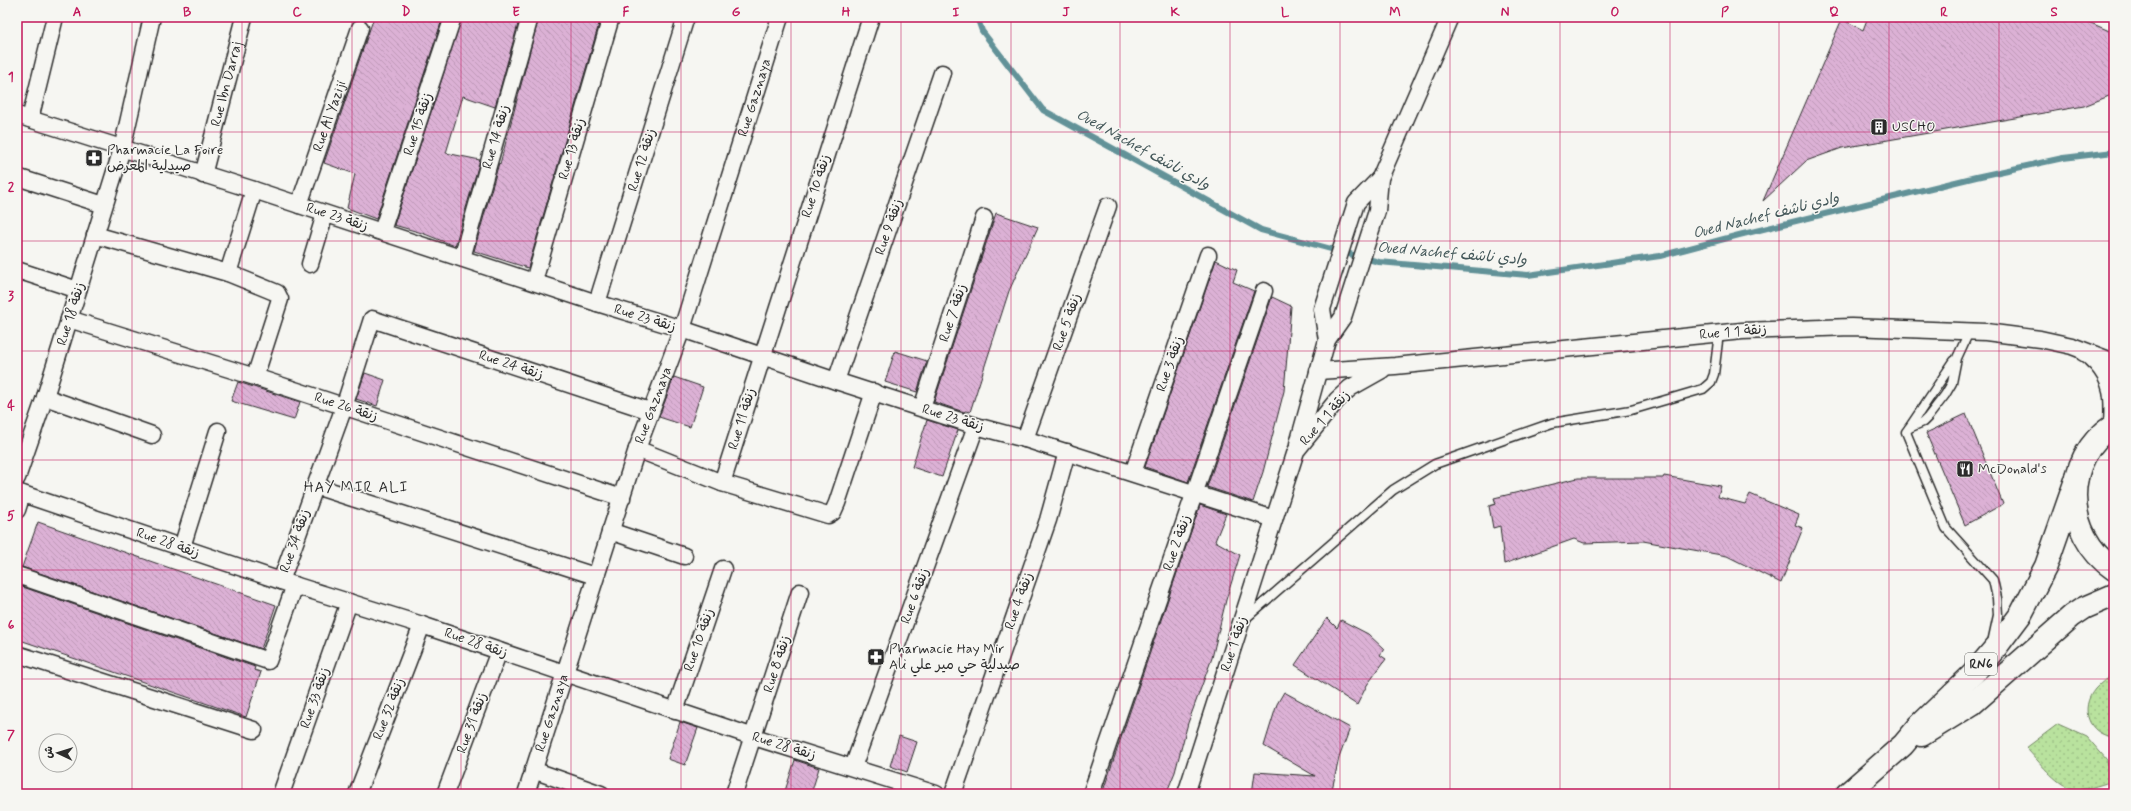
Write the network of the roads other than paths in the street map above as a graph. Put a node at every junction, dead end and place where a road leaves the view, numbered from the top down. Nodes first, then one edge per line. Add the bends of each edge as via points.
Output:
1 (55, 17) edge
2 (152, 17) edge
3 (244, 17) edge
4 (453, 17) edge
5 (530, 17) edge
6 (611, 17) edge
7 (686, 17) edge
8 (780, 17) edge
9 (871, 17) edge
10 (1450, 17) edge
11 (360, 28) dead end
12 (942, 73) dead end
13 (23, 117) edge
14 (122, 149) junction
15 (203, 175) junction
16 (17, 177) edge
17 (1380, 178) junction
18 (254, 190) junction
19 (104, 204) junction
20 (299, 205) junction
21 (1108, 206) dead end
22 (325, 214) junction
23 (984, 218) dead end
24 (382, 231) junction
25 (95, 235) junction
26 (1208, 255) dead end
27 (462, 258) junction
28 (310, 264) dead end
29 (17, 270) edge
30 (228, 273) junction
31 (534, 281) junction
32 (78, 290) junction
33 (1264, 291) dead end
34 (597, 303) junction
35 (69, 319) junction
36 (372, 319) joint
37 (682, 329) junction
38 (1969, 332) junction
39 (1719, 333) junction
40 (1327, 340) junction
41 (2072, 346) junction
42 (762, 355) junction
43 (2114, 362) edge
44 (1394, 366) junction
45 (1318, 371) junction
46 (255, 377) junction
47 (836, 381) junction
48 (874, 392) junction
49 (45, 397) junction
50 (344, 407) junction
51 (922, 408) junction
52 (650, 411) junction
53 (2113, 425) edge
54 (976, 426) junction
55 (218, 431) dead end
56 (152, 435) dead end
57 (1025, 438) junction
58 (637, 449) junction
59 (1296, 451) junction
60 (1067, 452) junction
61 (1133, 473) junction
62 (2076, 477) junction
63 (17, 478) edge
64 (722, 483) junction
65 (315, 486) junction
66 (20, 493) edge
67 (1194, 493) junction
68 (1282, 494) joint
69 (622, 498) junction
70 (17, 510) edge
71 (1274, 520) junction
72 (610, 531) junction
73 (182, 547) junction
74 (684, 556) dead end
75 (723, 569) dead end
76 (2114, 569) edge
77 (17, 575) edge
78 (595, 576) junction
79 (288, 583) junction
80 (800, 592) dead end
81 (2114, 595) edge
82 (349, 602) junction
83 (1241, 622) junction
84 (422, 625) junction
85 (499, 651) junction
86 (17, 654) edge
87 (1988, 657) junction
88 (564, 673) junction
89 (675, 711) junction
90 (254, 730) dead end
91 (754, 737) junction
92 (1903, 745) junction
93 (853, 767) junction
94 (533, 770) junction
95 (281, 794) edge
96 (356, 794) edge
97 (446, 794) edge
98 (526, 794) edge
99 (600, 794) edge
100 (734, 794) edge
101 (936, 794) edge
102 (953, 794) edge
103 (1091, 794) edge
104 (1186, 794) edge
105 (1847, 794) edge

1 - 13 street
2 - 14 street, Rue 18 زنقة
3 - 15 street, Rue Ibn Darraj
4 - 24 street, Rue 15 زنقة
5 - 27 street, Rue 14 زنقة
6 - 31 street, Rue 13 زنقة
7 - 34 street, Rue 12 زنقة
8 - 37 street, Rue Gaznaya
9 - 42 street, Rue 10 زنقة
10 - 17 street
11 - 20 street, Rue Al Yaziji
12 - 47 street, Rue 9 زنقة
13 - 14 street, Rue 23 زنقة
14 - 15 street, Rue 23 زنقة
14 - 19 street, Rue 18 زنقة
15 - 18 street, Rue 23 زنقة
16 - 19 street
17 - 40 street via 1377,211 1343,317
17 - 40 street via 1356,203 1322,309
18 - 20 street, Rue 23 زنقة
18 - 30 street
19 - 25 street, Rue 18 زنقة
20 - 22 street, Rue 23 زنقة
21 - 57 street, Rue 5 زنقة
22 - 24 street, Rue 23 زنقة
22 - 28 street
23 - 51 street, Rue 7 زنقة
24 - 27 street, Rue 23 زنقة
25 - 30 street
25 - 32 street, Rue 18 زنقة
26 - 61 street, Rue 3 زنقة
27 - 31 street, Rue 23 زنقة
29 - 32 street
30 - 46 street via 277,293 280,299
31 - 34 street, Rue 23 زنقة
32 - 35 street, Rue 18 زنقة
33 - 67 street, Rue 2 زنقة
34 - 37 street, Rue 23 زنقة
35 - 46 street, Rue 26 زنقة
35 - 49 street, Rue 18 زنقة
36 - 50 street, Rue 34 زنقة
36 - 52 street, Rue 24 زنقة
37 - 42 street, Rue 23 زنقة
37 - 52 street, Rue Gaznaya
38 - 39 street, Rue 1 زنقة 1 via 1850,327
38 - 41 street, Rue 1 زنقة 1 via 2040,339
38 - 87 lane via 1957,358 1952,383 1937,407 1922,422 1908,428 1906,432 1946,528 1993,580 1998,615
39 - 44 street, Rue 1 زنقة 1
39 - 83 lane via 1714,374 1711,382 1702,389 1632,410 1552,423 1435,464 1393,490
40 - 45 street
41 - 43 street
41 - 53 street via 2087,354 2110,384 2113,394
42 - 47 street, Rue 23 زنقة
42 - 64 street, Rue 11 زنقة
44 - 45 street, Rue 1 زنقة 1
44 - 59 street, Rue 1 زنقة 1 via 1368,376 1350,388 1337,400
45 - 59 street
46 - 50 street, Rue 26 زنقة
47 - 48 street, Rue 23 زنقة
48 - 51 street, Rue 23 زنقة
48 - 64 street via 833,512 828,515
49 - 56 street
49 - 63 street, Rue 18 زنقة
50 - 65 street, Rue 34 زنقة
50 - 69 street, Rue 26 زنقة
51 - 54 street, Rue 23 زنقة
52 - 58 street, Rue Gaznaya
53 - 62 main road, RN6 via 2102,433 2086,453
54 - 57 street, Rue 23 زنقة
54 - 93 street, Rue 6 زنقة
55 - 73 street
57 - 60 street, Rue 23 زنقة
58 - 64 street
58 - 69 street, Rue Gaznaya
59 - 68 street, Rue 1 زنقة 1
60 - 61 street, Rue 23 زنقة
60 - 102 street, Rue 4 زنقة via 1048,520
61 - 67 street, Rue 23 زنقة
62 - 76 main road, RN6 via 2075,505 2082,532 2097,555
62 - 87 main road, RN6 via 2046,566 2021,614
65 - 78 street
65 - 79 street, Rue 34 زنقة
66 - 70 street
66 - 73 street, Rue 28 زنقة
67 - 71 street, Rue 23 زنقة
67 - 103 street, Rue 2 زنقة
68 - 71 street, Rue زنقة 1
69 - 72 street, Rue Gaznaya
71 - 83 street, Rue زنقة 1
72 - 74 street
72 - 78 street, Rue Gaznaya
73 - 79 street, Rue 28 زنقة
75 - 89 street, Rue 10 زنقة
77 - 79 street, Rue 34 زنقة via 268,662
78 - 88 street, Rue Gaznaya
79 - 82 street, Rue 28 زنقة
80 - 91 street, Rue 8 زنقة
81 - 92 main road, RN6 via 2072,616 1972,704
82 - 84 street, Rue 28 زنقة
82 - 95 street, Rue 33 زنقة
83 - 104 street, Rue زنقة 1
84 - 85 street, Rue 28 زنقة
84 - 96 street, Rue 32 زنقة
85 - 88 street, Rue 28 زنقة
85 - 97 street, Rue 31 زنقة
86 - 90 street
87 - 92 main road, RN6
88 - 89 street, Rue 28 زنقة
88 - 94 street, Rue Gaznaya
89 - 91 street, Rue 28 زنقة
91 - 93 street, Rue 28 زنقة
91 - 100 street, Rue 8 زنقة
92 - 105 main road, RN6
93 - 101 street, Rue 28 زنقة
94 - 98 street, Rue Gaznaya
94 - 99 street

